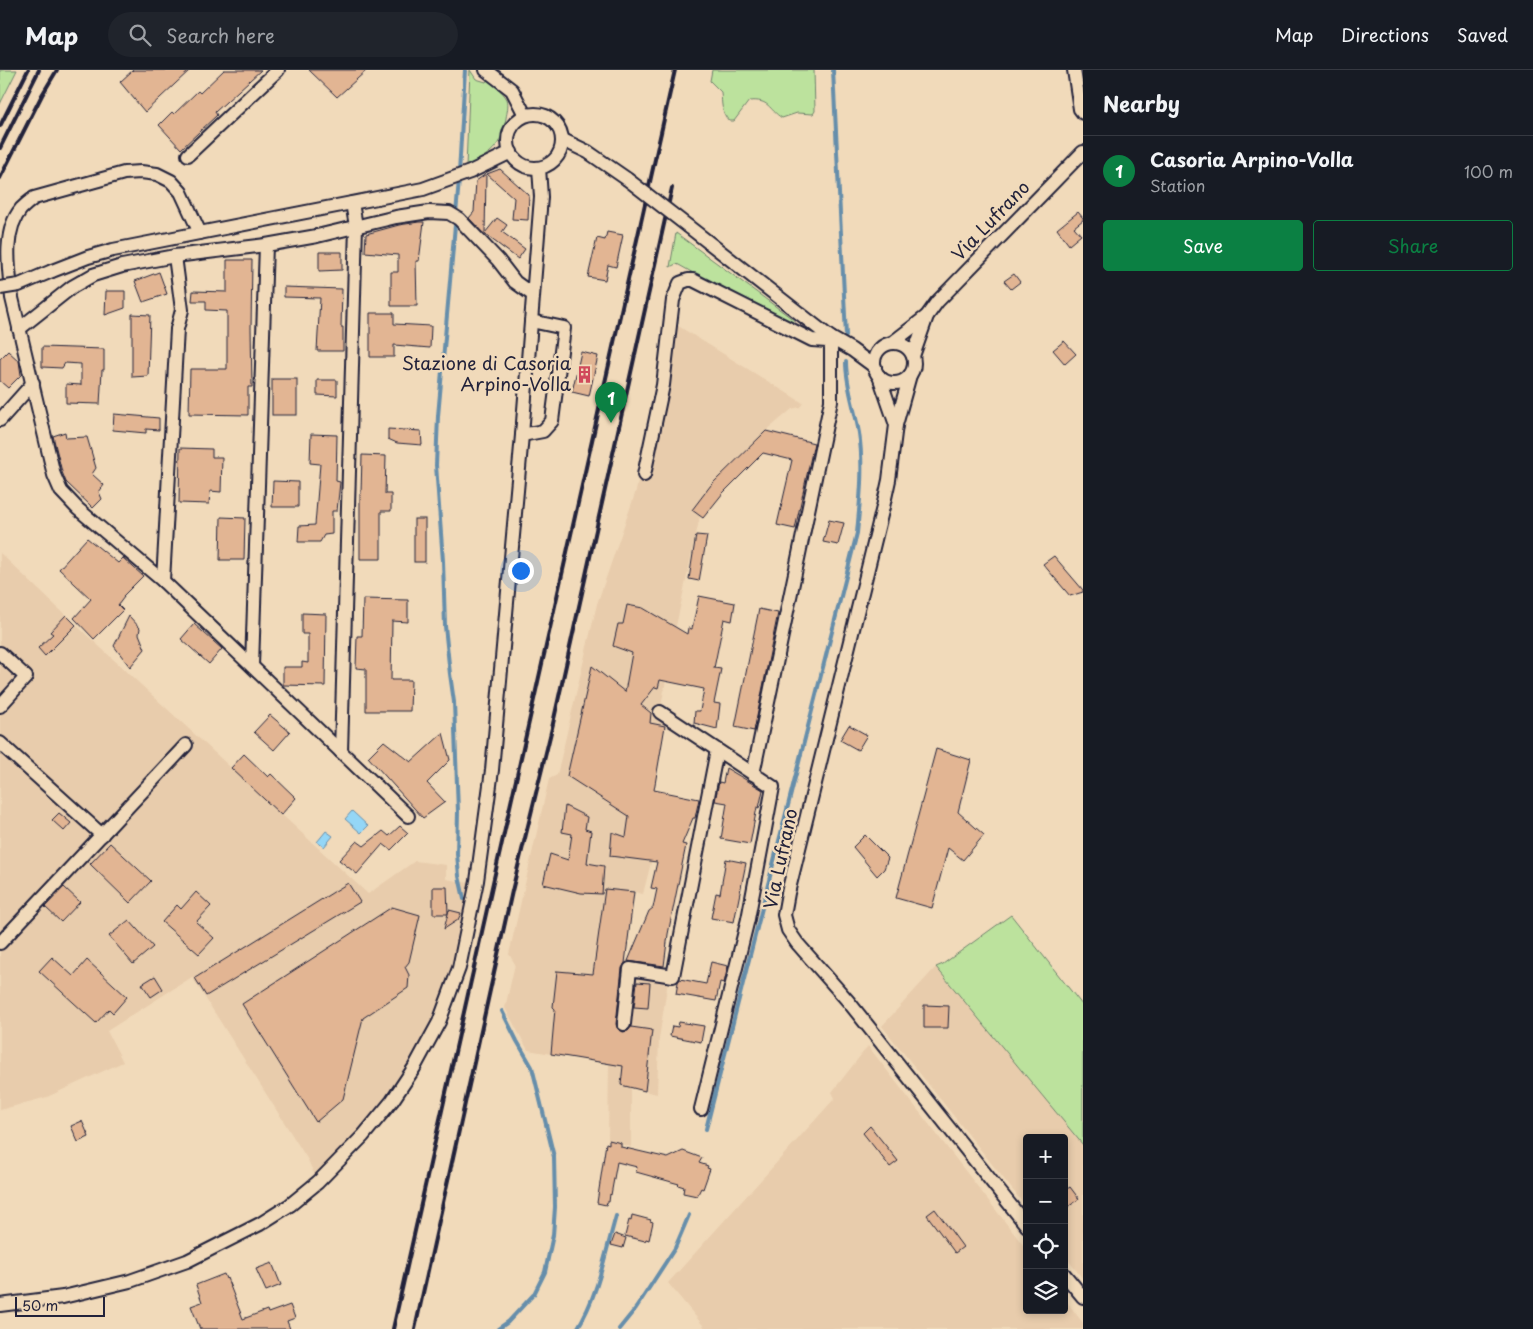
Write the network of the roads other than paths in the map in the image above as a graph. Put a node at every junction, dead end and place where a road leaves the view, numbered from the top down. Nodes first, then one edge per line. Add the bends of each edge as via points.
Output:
1 (278, 70) edge
2 (487, 70) edge
3 (1074, 70) edge
4 (1083, 113) edge
5 (525, 115) junction
6 (563, 140) junction
7 (511, 152) junction
8 (1083, 152) edge
9 (188, 155) dead end
10 (539, 168) junction
11 (352, 203) junction
12 (356, 226) junction
13 (200, 233) junction
14 (266, 245) junction
15 (175, 256) junction
16 (0, 288) edge
17 (533, 294) junction
18 (927, 316) junction
19 (531, 321) junction
20 (19, 328) junction
21 (831, 338) junction
22 (892, 343) junction
23 (880, 349) junction
24 (852, 350) junction
25 (913, 356) junction
26 (877, 372) junction
27 (910, 374) junction
28 (33, 383) junction
29 (0, 420) edge
30 (896, 425) junction
31 (522, 435) junction
32 (644, 475) dead end
33 (164, 581) junction
34 (0, 653) edge
35 (252, 666) junction
36 (0, 706) edge
37 (660, 712) dead end
38 (0, 743) edge
39 (186, 746) dead end
40 (717, 750) junction
41 (341, 752) junction
42 (753, 774) junction
43 (408, 816) dead end
44 (102, 834) junction
45 (0, 943) edge
46 (624, 1024) dead end
47 (700, 1109) dead end
48 (1025, 1224) edge
49 (1068, 1279) edge
50 (1083, 1297) edge
51 (0, 1305) edge

1 - 9 street
2 - 5 street via 512,90
3 - 4 street
5 - 6 street via 542,114 550,118 557,124
5 - 7 street via 508,135
6 - 10 street via 559,155 553,162
6 - 21 street, bridge via 588,152 628,179
7 - 10 street via 522,165
7 - 11 street via 448,181
8 - 18 street, Via Lufrano
10 - 17 street via 541,198
11 - 12 street
11 - 13 street
12 - 14 street
12 - 17 street via 429,212 454,216 498,260 514,282
12 - 41 street
13 - 16 street, bridge via 113,250 19,285
13 - 20 street via 181,192 171,181 157,174 124,173 34,198 14,220 9,236 12,298
14 - 15 street
14 - 35 street
15 - 20 street via 93,275 72,286
15 - 33 street via 182,310 177,329
17 - 19 street
18 - 22 street, Via Lufrano
18 - 25 street, Via Lufrano
19 - 31 street
19 - 31 street via 564,328 552,421 543,431
20 - 28 street
21 - 24 street
21 - 32 street via 812,340 693,280 680,283 674,300 663,385
21 - 42 street via 831,401
22 - 23 street, Via Lufrano
22 - 25 street via 904,346
23 - 24 street, Via Lufrano
23 - 26 street via 874,360
24 - 26 street
25 - 27 street, Via Lufrano
26 - 27 street via 895,383
26 - 30 street, Via Lufrano
27 - 30 street, Via Lufrano
28 - 29 street
28 - 33 street via 54,475 61,491
30 - 48 street, Via Lufrano via 884,507 784,915 788,930 797,943 848,1001
31 - 51 street via 492,770 476,881 459,968 439,1022 414,1068 363,1136 318,1182 260,1224 187,1262 130,1281 63,1297
33 - 35 street
34 - 36 street via 26,678
35 - 41 street
37 - 40 street
38 - 44 street
39 - 44 street
40 - 42 street
40 - 46 street via 673,976 630,969
41 - 43 street
42 - 47 street via 773,787 748,919
44 - 45 street
49 - 50 street

